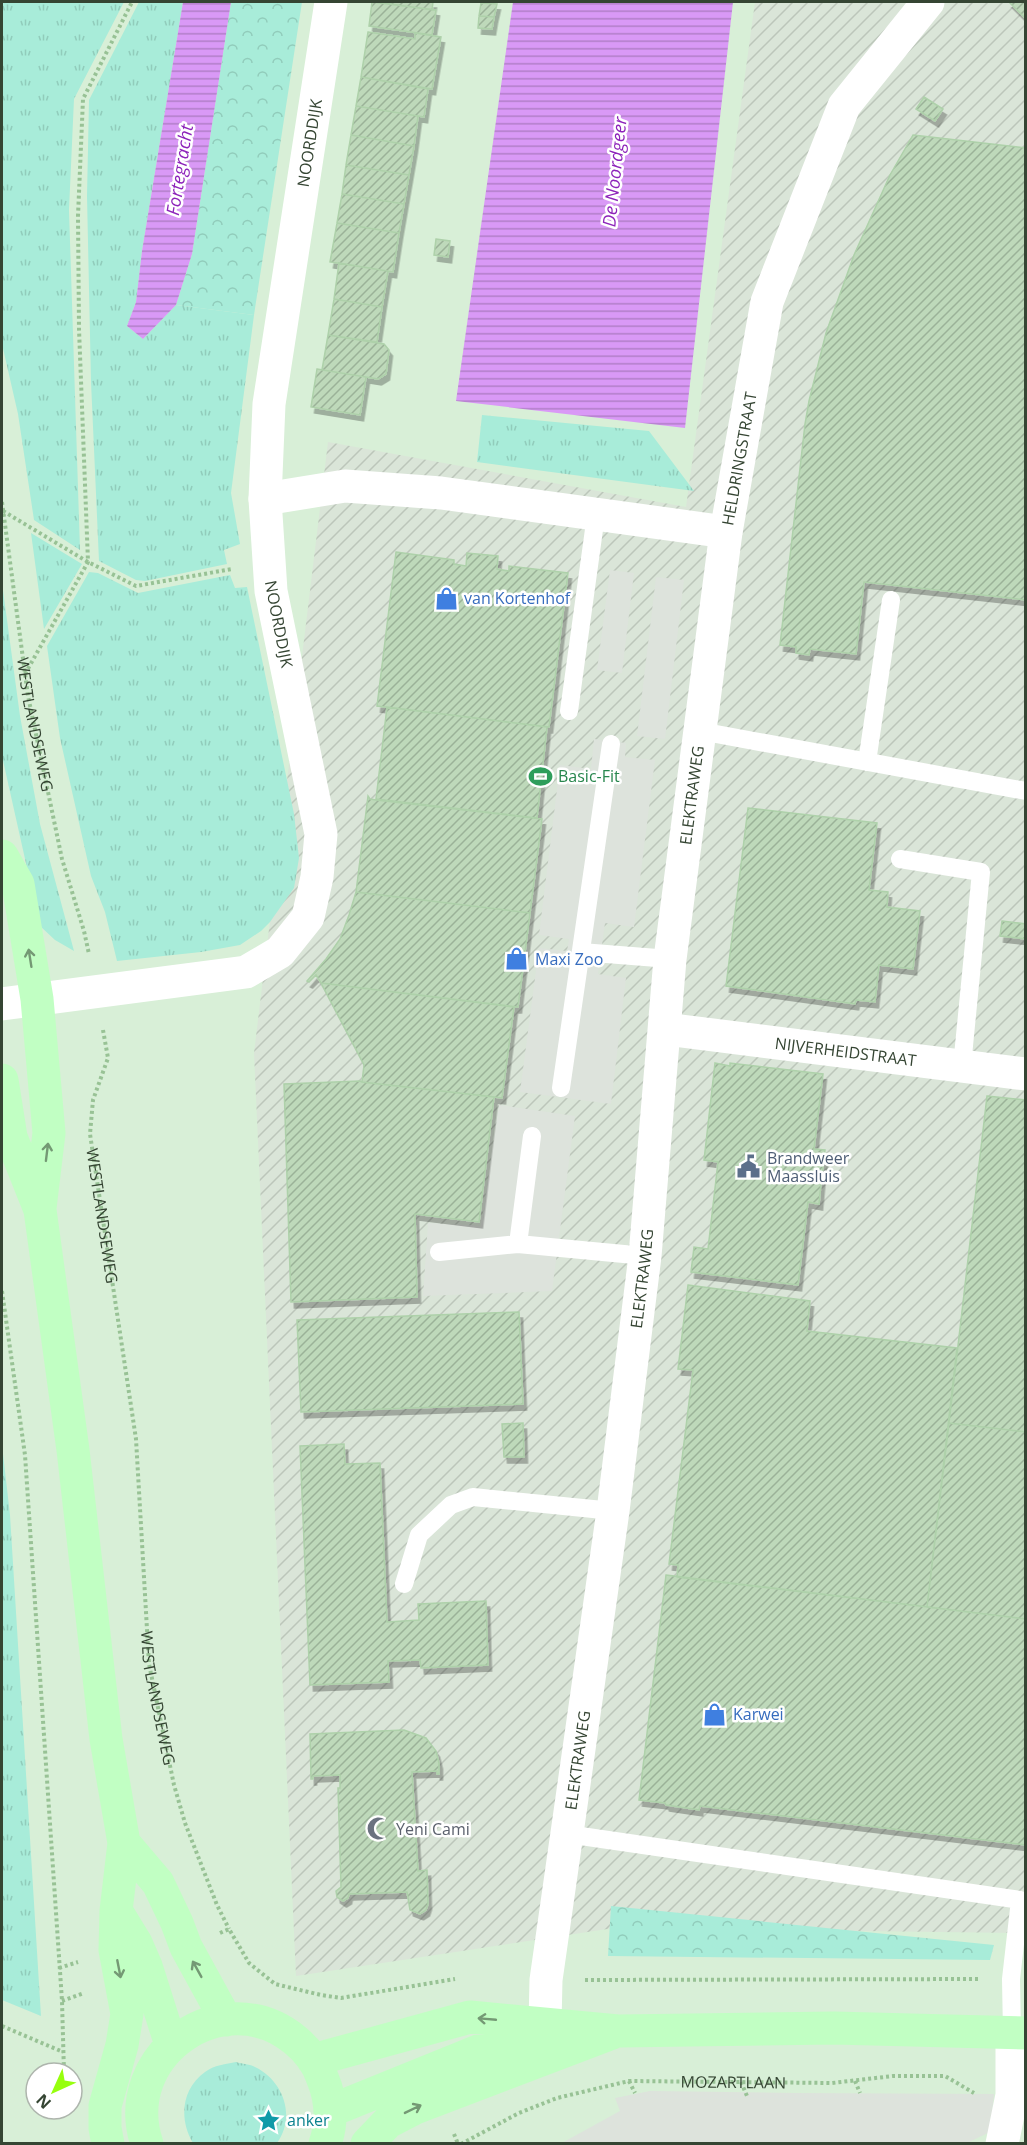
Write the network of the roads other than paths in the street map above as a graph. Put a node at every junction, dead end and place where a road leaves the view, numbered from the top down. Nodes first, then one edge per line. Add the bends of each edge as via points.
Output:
1 (331, 2) edge
2 (928, 2) edge
3 (265, 499) junction
4 (596, 515) junction
5 (726, 532) junction
6 (891, 600) dead end
7 (569, 711) dead end
8 (700, 731) junction
9 (611, 744) dead end
10 (867, 762) junction
11 (1026, 791) edge
12 (2, 856) edge
13 (900, 859) dead end
14 (581, 952) junction
15 (670, 959) junction
16 (37, 999) junction
17 (2, 1004) edge
18 (665, 1029) junction
19 (962, 1066) junction
20 (1026, 1074) edge
21 (2, 1080) edge
22 (561, 1088) dead end
23 (532, 1136) dead end
24 (40, 1210) junction
25 (518, 1244) junction
26 (439, 1252) dead end
27 (645, 1256) junction
28 (613, 1511) junction
29 (404, 1584) dead end
30 (567, 1834) junction
31 (124, 1843) junction
32 (116, 1911) junction
33 (226, 2020) junction
34 (545, 2024) junction
35 (618, 2031) junction
36 (1019, 2033) edge
37 (171, 2045) junction
38 (313, 2060) junction
39 (330, 2111) junction
40 (108, 2144) edge
41 (147, 2144) edge
42 (325, 2144) edge
43 (367, 2144) edge
44 (1002, 2144) edge

1 - 3 street, NOORDDIJK via 269,404
2 - 5 street, HELDRINGSTRAAT via 844,106 767,302
3 - 4 street, HELDRINGSTRAAT via 345,486 441,493
3 - 16 street, NOORDDIJK via 271,591 321,834 308,917 280,952 246,972
4 - 5 street, HELDRINGSTRAAT
4 - 7 lane
5 - 8 street, ELEKTRAWEG
6 - 10 lane
8 - 10 lane
8 - 15 street, ELEKTRAWEG
9 - 14 lane
10 - 11 lane
16 -> 12 main road via 18,884
13 - 19 lane via 981,872
14 - 15 lane
14 - 22 lane
15 - 18 street, ELEKTRAWEG
16 - 17 street, NOORDDIJK
24 -> 16 main road via 50,1133
18 - 19 street, NIJVERHEIDSTRAAT
18 - 27 street, ELEKTRAWEG
19 - 20 street, NIJVERHEIDSTRAAT
21 - 24 main road via 11,1137
23 - 25 lane
24 - 31 main road via 73,1450 106,1739
25 - 26 lane
25 - 27 lane
27 - 28 street, ELEKTRAWEG
28 - 29 lane via 472,1497 451,1505 418,1535
28 - 30 street, ELEKTRAWEG
30 - 34 street, ELEKTRAWEG via 546,1980
30 - 36 lane via 1020,1900 1011,1979
31 - 32 main road
33 -> 31 main road via 186,1947 158,1883
32 - 37 main road via 146,1966
32 -> 40 main road via 115,1950 127,2013 105,2106
33 - 37 main road via 196,2028
33 - 38 main road via 251,2020 275,2028 296,2041
34 - 35 main road
34 -> 38 main road via 470,2018
34 - 39 main road
35 - 36 main road via 834,2028
43 -> 35 main road via 388,2122 437,2098
36 - 44 street
37 - 41 main road via 151,2073 144,2094
38 - 39 main road via 325,2084
39 - 42 main road

